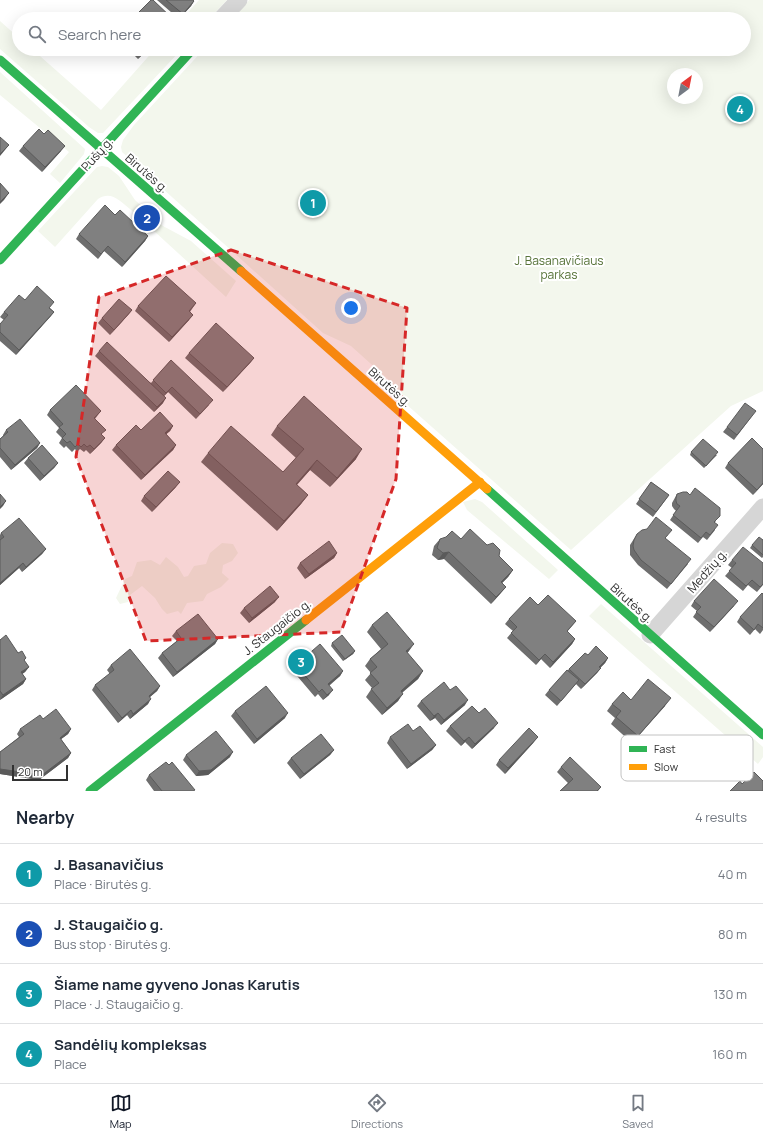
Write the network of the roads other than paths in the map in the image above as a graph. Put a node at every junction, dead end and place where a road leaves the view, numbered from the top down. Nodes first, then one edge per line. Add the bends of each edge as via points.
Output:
1 (238, 0) edge
2 (227, 12) edge
3 (188, 56) edge
4 (0, 60) edge
5 (102, 149) junction
6 (0, 260) edge
7 (480, 482) junction
8 (763, 507) edge
9 (650, 635) junction
10 (763, 735) edge
11 (90, 791) edge

1 - 2 street
3 - 5 street, Pušų g.
4 - 5 street, Birutės g.
5 - 6 street, Pušų g.
5 - 7 street, Birutės g.
7 - 9 street, Birutės g.
7 - 11 street, J. Staugaičio g.
8 - 9 street, Medžių g.
9 - 10 street, Birutės g.

